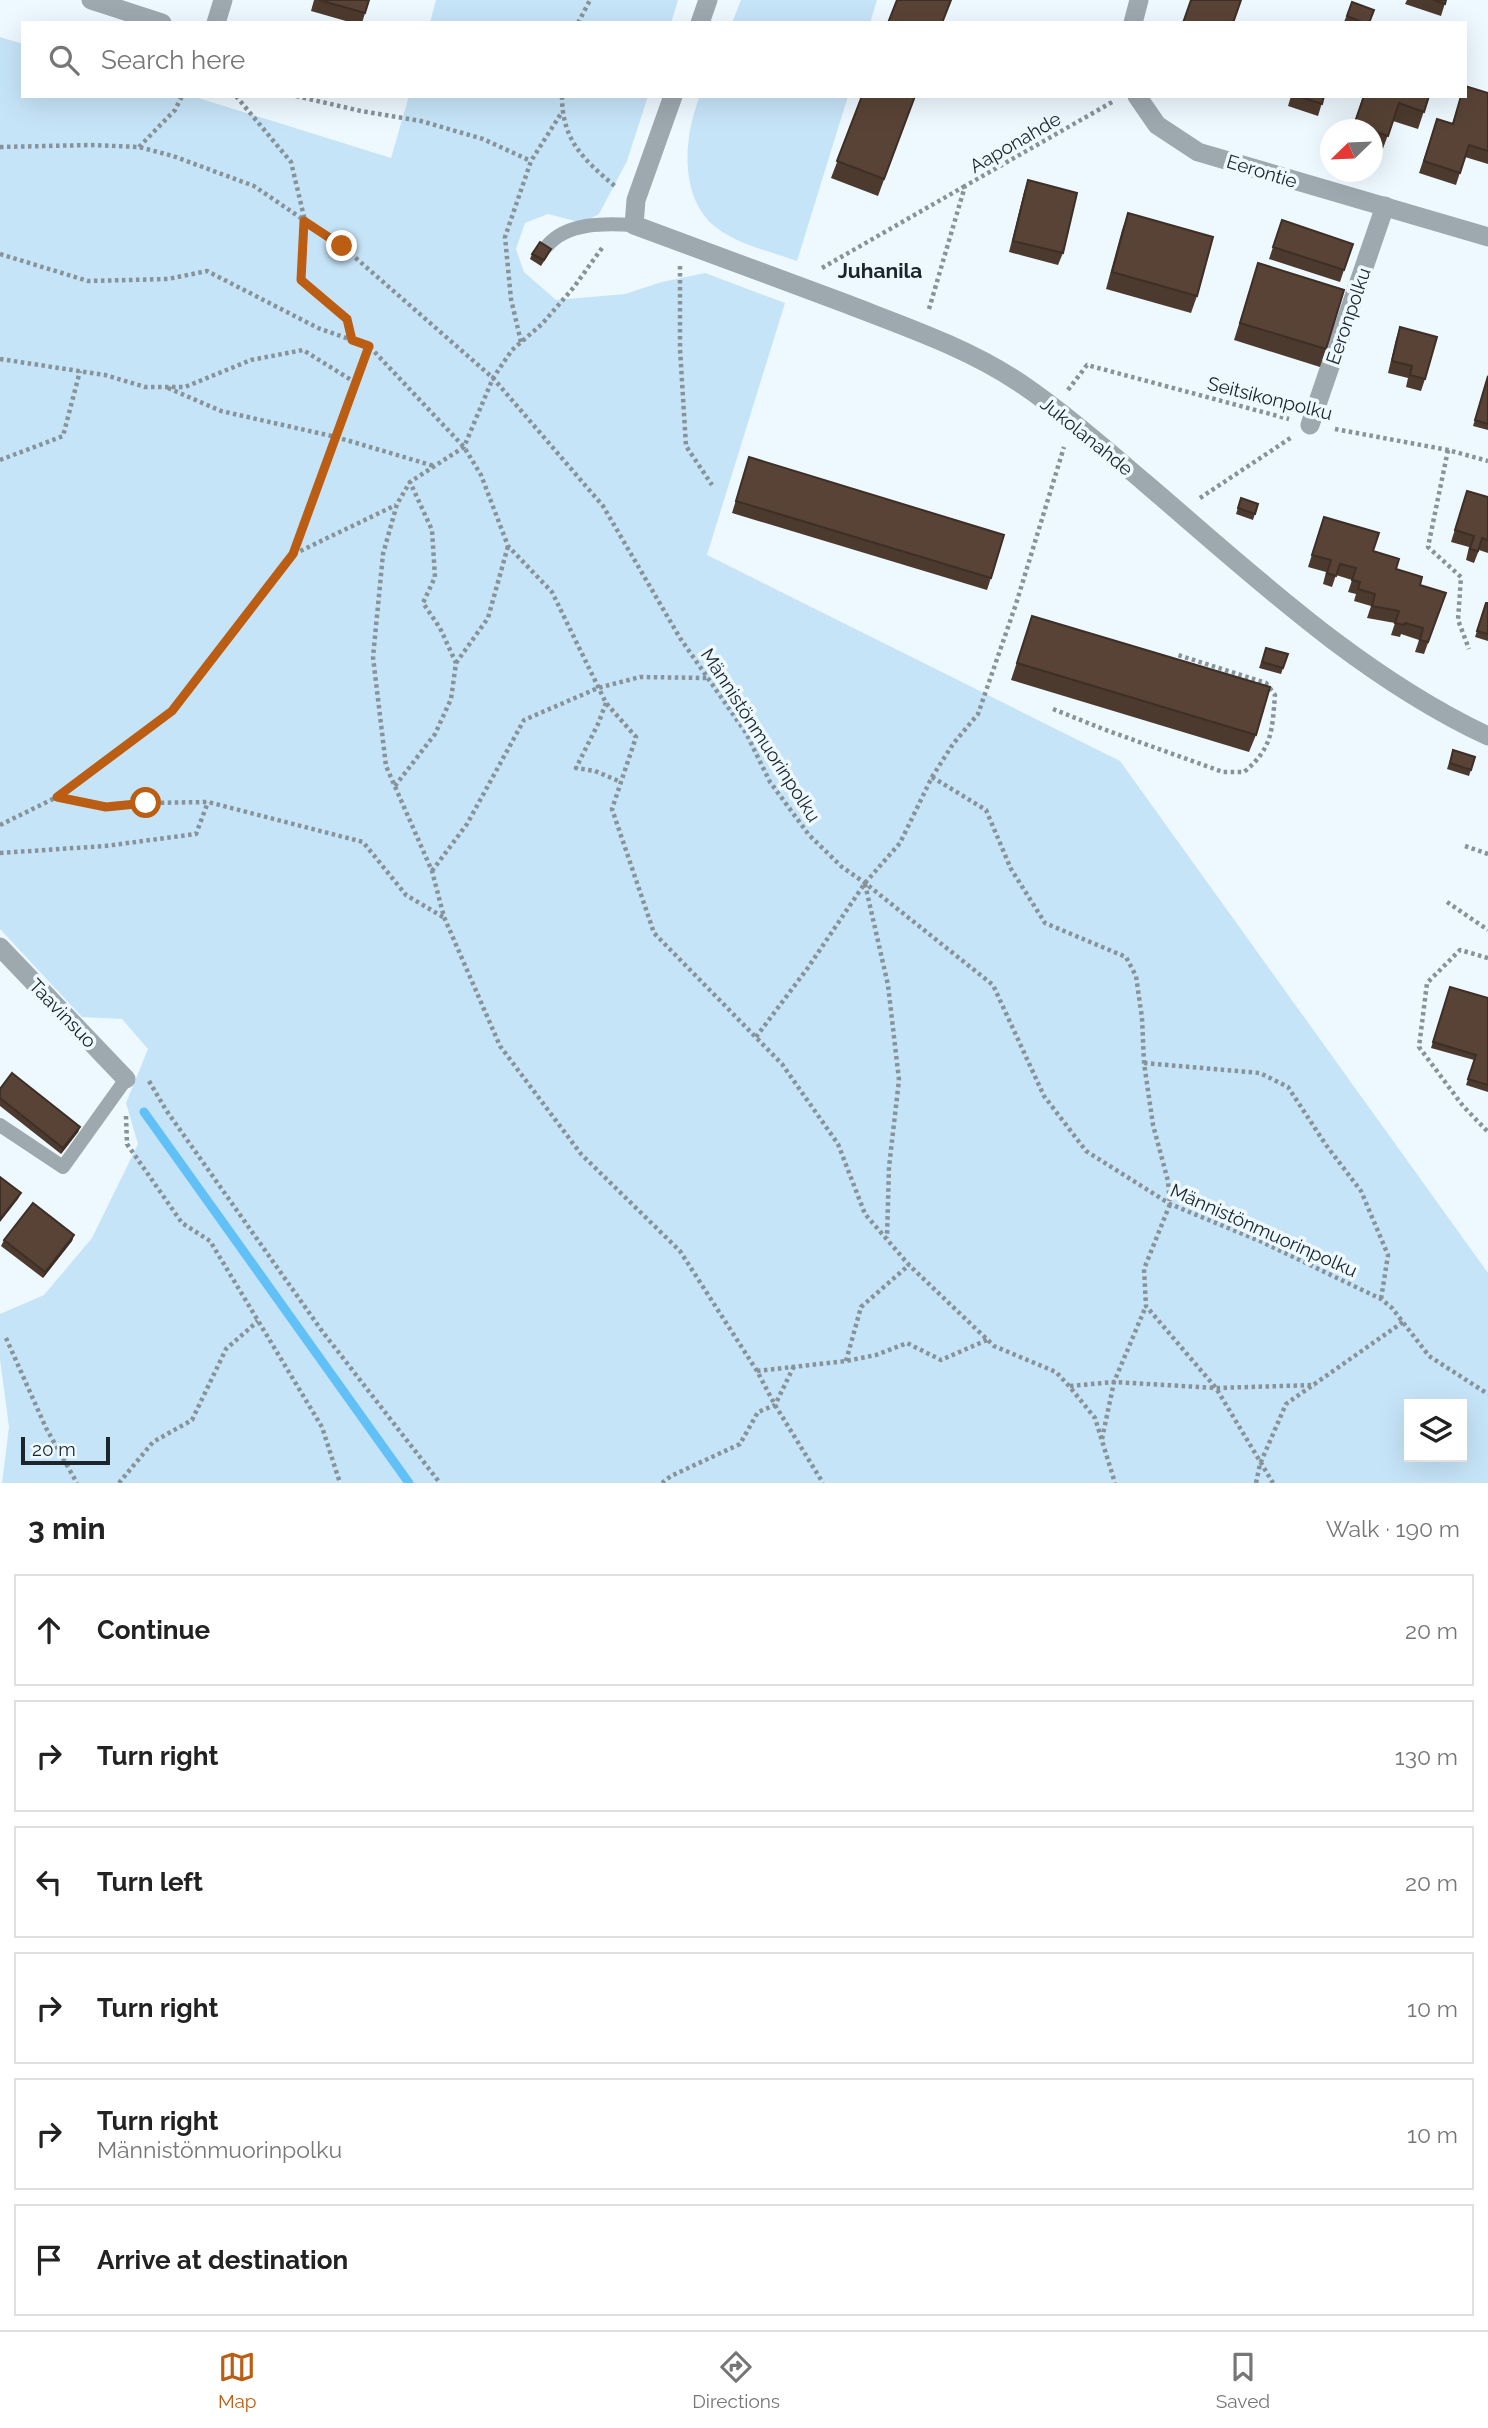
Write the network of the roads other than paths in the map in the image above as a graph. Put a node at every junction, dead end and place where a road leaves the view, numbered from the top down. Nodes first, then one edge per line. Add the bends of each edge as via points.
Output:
1 (91, 0) edge
2 (223, 0) edge
3 (708, 0) edge
4 (1139, 0) edge
5 (156, 21) edge
6 (217, 21) edge
7 (701, 21) edge
8 (1134, 21) edge
9 (672, 98) edge
10 (1138, 98) edge
11 (1385, 206) junction
12 (634, 225) junction
13 (1488, 237) edge
14 (547, 246) edge
15 (1310, 425) road end
16 (1488, 736) edge
17 (0, 947) edge
18 (126, 1079) joint
19 (0, 1125) edge

1 - 5 street
2 - 6 street
3 - 7 street
4 - 8 street
9 - 12 street via 636,200
10 - 11 street, Eerontie via 1157,125 1198,152
11 - 13 street, Eerontie
11 - 15 street, Eeronpolku
12 - 14 lane via 601,223 570,231
12 - 16 street, Jukolanahde via 940,339 1018,382 1077,424 1340,646 1456,721
17 - 18 street, Taavinsuo
18 - 19 lane via 63,1167

